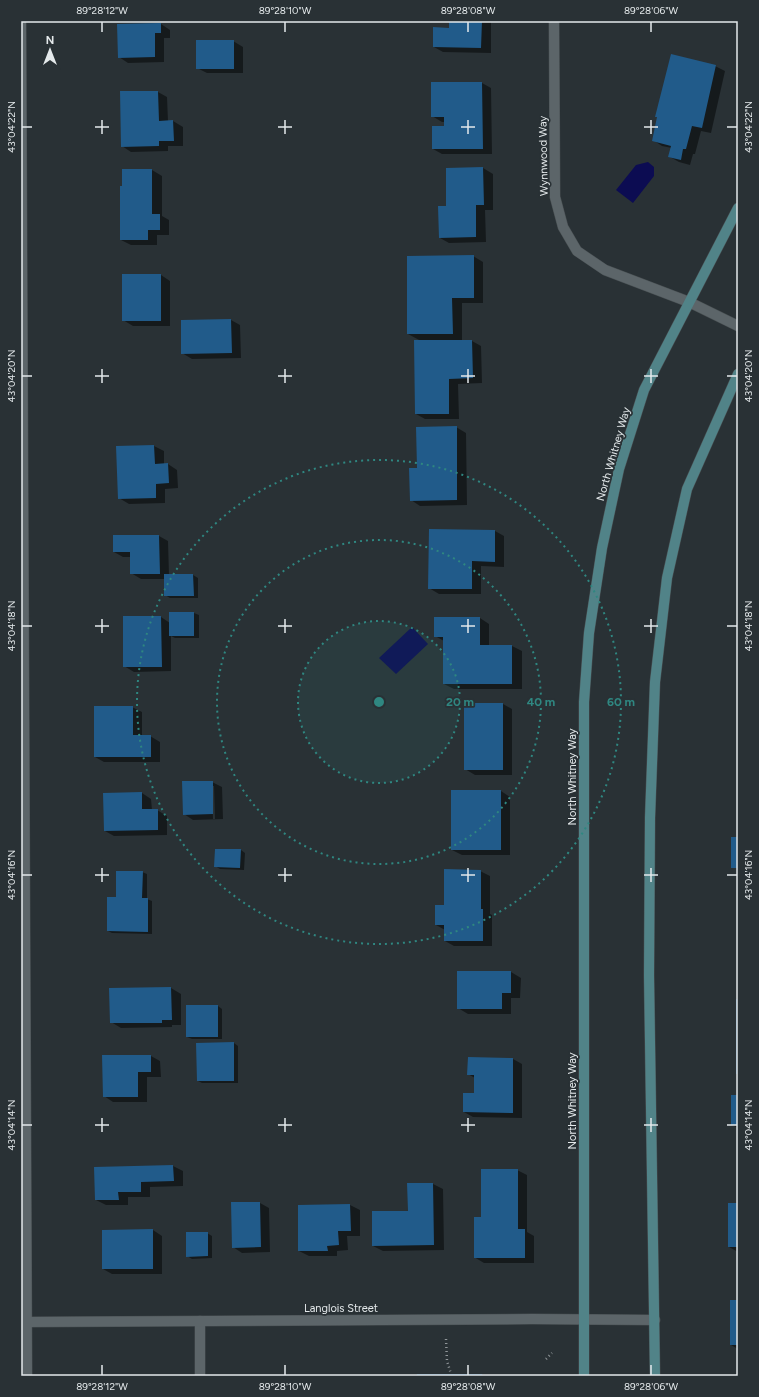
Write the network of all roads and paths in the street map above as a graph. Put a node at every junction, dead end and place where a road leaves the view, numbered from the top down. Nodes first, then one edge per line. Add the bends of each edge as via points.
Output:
1 (21, 21) edge
2 (554, 21) edge
3 (738, 208) edge
4 (689, 302) junction
5 (738, 326) edge
6 (738, 374) edge
7 (22, 629) edge
8 (584, 1319) junction
9 (655, 1320) junction
10 (200, 1321) junction
11 (27, 1322) junction
12 (446, 1339) dead end
13 (552, 1353) dead end
14 (546, 1359) dead end
15 (452, 1374) dead end
16 (27, 1376) edge
17 (200, 1376) edge
18 (584, 1376) edge
19 (655, 1376) edge

1 - 7 street
2 - 4 street, Wynnwood Way via 555,197 563,227 577,251 605,270
3 - 4 main road, North Whitney Way
4 - 5 street, Wynnwood Way
4 - 8 main road, North Whitney Way via 644,390 619,469 602,548 589,633 584,702
6 - 9 main road via 687,489 667,578 655,682 650,818 649,975
7 - 11 street
8 - 9 street, Langlois Street
8 - 10 street, Langlois Street
8 - 18 main road, North Whitney Way
9 - 19 main road
10 - 11 street, Langlois Street
10 - 17 street
11 - 16 street
12 - 15 path via 446,1361
13 - 14 path

